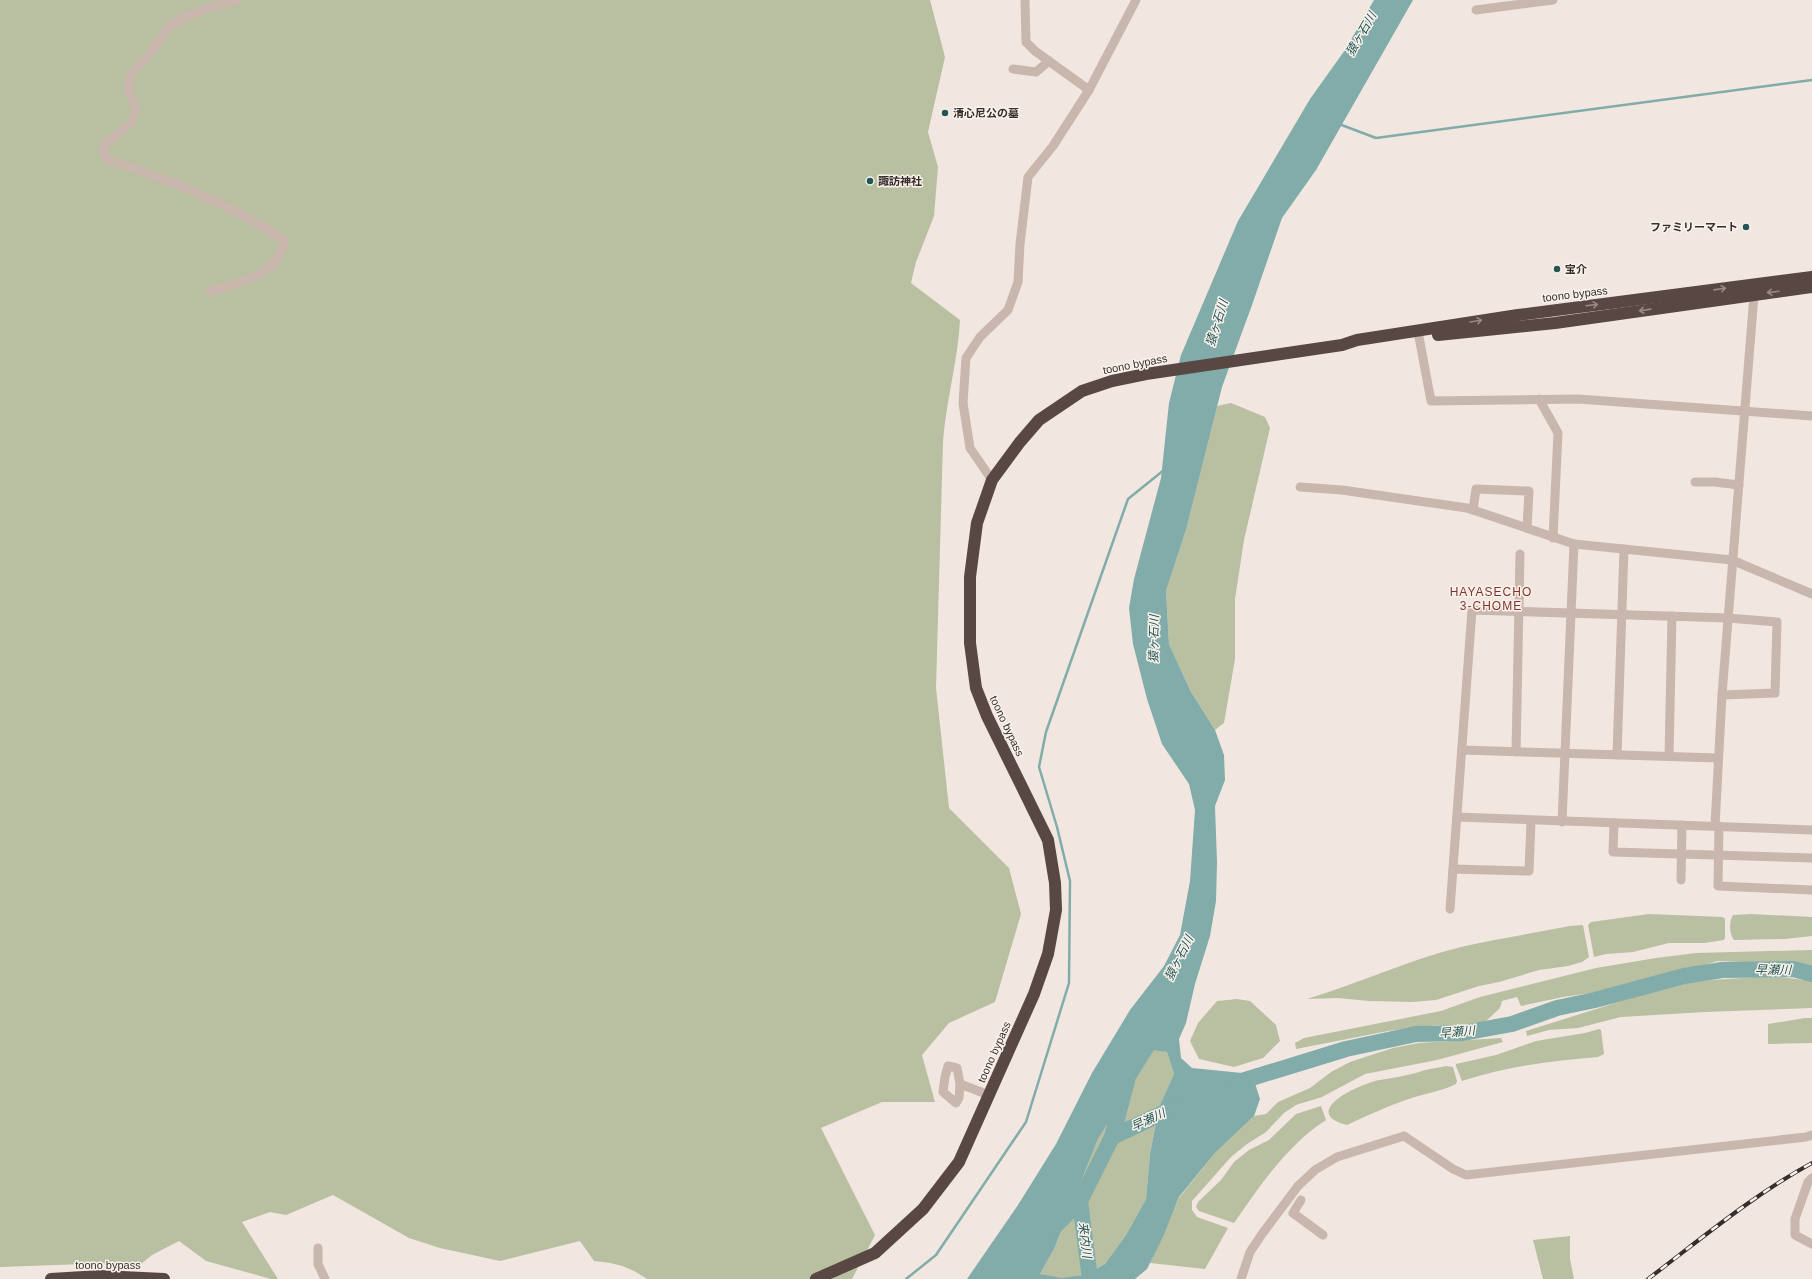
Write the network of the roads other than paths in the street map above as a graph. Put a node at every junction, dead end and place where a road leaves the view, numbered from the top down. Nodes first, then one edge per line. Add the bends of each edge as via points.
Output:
1 (237, 0) edge
2 (1025, 0) edge
3 (1136, 0) edge
4 (1553, 0) edge
5 (1476, 10) dead end
6 (1049, 61) junction
7 (1013, 69) dead end
8 (1089, 90) junction
9 (1812, 277) edge
10 (1812, 287) edge
11 (210, 292) dead end
12 (1754, 295) junction
13 (1419, 337) junction
14 (1342, 344) junction
15 (1539, 399) junction
16 (1746, 410) junction
17 (1812, 416) edge
18 (992, 480) junction
19 (1695, 482) dead end
20 (1739, 485) junction
21 (1300, 487) dead end
22 (1473, 510) junction
23 (1527, 528) junction
24 (1553, 538) junction
25 (1574, 544) junction
26 (1624, 549) junction
27 (1520, 554) dead end
28 (1732, 560) junction
29 (1812, 594) edge
30 (1519, 611) junction
31 (1571, 613) junction
32 (1622, 615) junction
33 (1672, 616) junction
34 (1728, 618) junction
35 (1722, 695) junction
36 (1462, 750) junction
37 (1516, 752) junction
38 (1565, 753) junction
39 (1617, 754) junction
40 (1669, 756) junction
41 (1718, 758) junction
42 (1457, 817) junction
43 (1531, 821) junction
44 (1562, 822) junction
45 (1614, 823) junction
46 (1682, 825) junction
47 (1717, 826) junction
48 (1812, 830) edge
49 (1681, 854) junction
50 (1718, 855) junction
51 (1812, 858) edge
52 (1453, 869) junction
53 (1681, 880) dead end
54 (1812, 890) edge
55 (1450, 909) dead end
56 (960, 1084) dead end
57 (989, 1095) junction
58 (1812, 1134) edge
59 (1812, 1178) edge
60 (1301, 1200) dead end
61 (1323, 1235) dead end
62 (1812, 1244) edge
63 (318, 1248) dead end
64 (52, 1279) edge
65 (164, 1279) edge
66 (325, 1279) edge
67 (816, 1279) edge
68 (1241, 1279) edge

1 - 11 street via 206,9 171,25 130,75 129,92 136,114 103,146 105,157 111,161 180,185 227,206 284,240 283,250 271,266 259,275
2 - 6 street via 1026,42
3 - 8 street
4 - 5 street
6 - 7 street via 1036,72
6 - 8 street
8 - 18 street via 1053,146 1028,177 1018,282 1008,310 980,337 966,358 963,403 970,448
14 -> 9 highway, toono bypass via 1518,314
10 -> 12 highway, toono bypass
12 -> 13 highway, toono bypass via 1555,323
12 - 16 street
13 - 14 highway, toono bypass
13 - 15 street via 1431,401
14 - 18 highway, toono bypass via 1158,372 1082,390 1039,420
15 - 16 street via 1578,399
15 - 24 street via 1558,433
16 - 17 street
16 - 20 street
18 - 57 highway, toono bypass via 977,523 970,577 970,643 976,688 987,716 1048,840 1055,883 1056,910 1048,954 1034,994
19 - 20 street
20 - 28 street
21 - 22 street via 1342,490
22 - 23 street
22 - 23 street via 1476,488 1529,491
23 - 24 street
24 - 25 street
25 - 26 street
25 - 31 street
26 - 28 street
26 - 32 street
27 - 30 street
28 - 29 street
28 - 34 street
30 - 31 street
30 - 36 street via 1472,610
30 - 37 street
31 - 32 street
31 - 38 street
32 - 33 street
32 - 39 street
33 - 34 street
33 - 40 street
34 - 35 street
34 - 35 street via 1777,622 1775,693
35 - 41 street
36 - 37 street
36 - 42 street
37 - 38 street
38 - 39 street
38 - 44 street
39 - 40 street
40 - 41 street
41 - 47 street
42 - 43 street
42 - 52 street
43 - 44 street
43 - 52 street via 1528,871
44 - 45 street
45 - 46 street
45 - 49 street via 1613,852
46 - 47 street
46 - 49 street
47 - 48 street
47 - 50 street
49 - 50 street
49 - 53 street
50 - 51 street
50 - 54 street via 1718,886
52 - 55 street
56 - 57 street
57 - 67 highway, toono bypass via 959,1162 923,1209 875,1253
58 - 68 street via 1806,1137 1466,1175 1404,1136 1337,1157 1315,1170 1298,1186 1262,1234 1250,1252
59 - 62 street via 1808,1182 1795,1219 1796,1235
60 - 61 street via 1293,1213
63 - 66 street via 318,1264
64 - 65 highway, toono bypass via 100,1276

